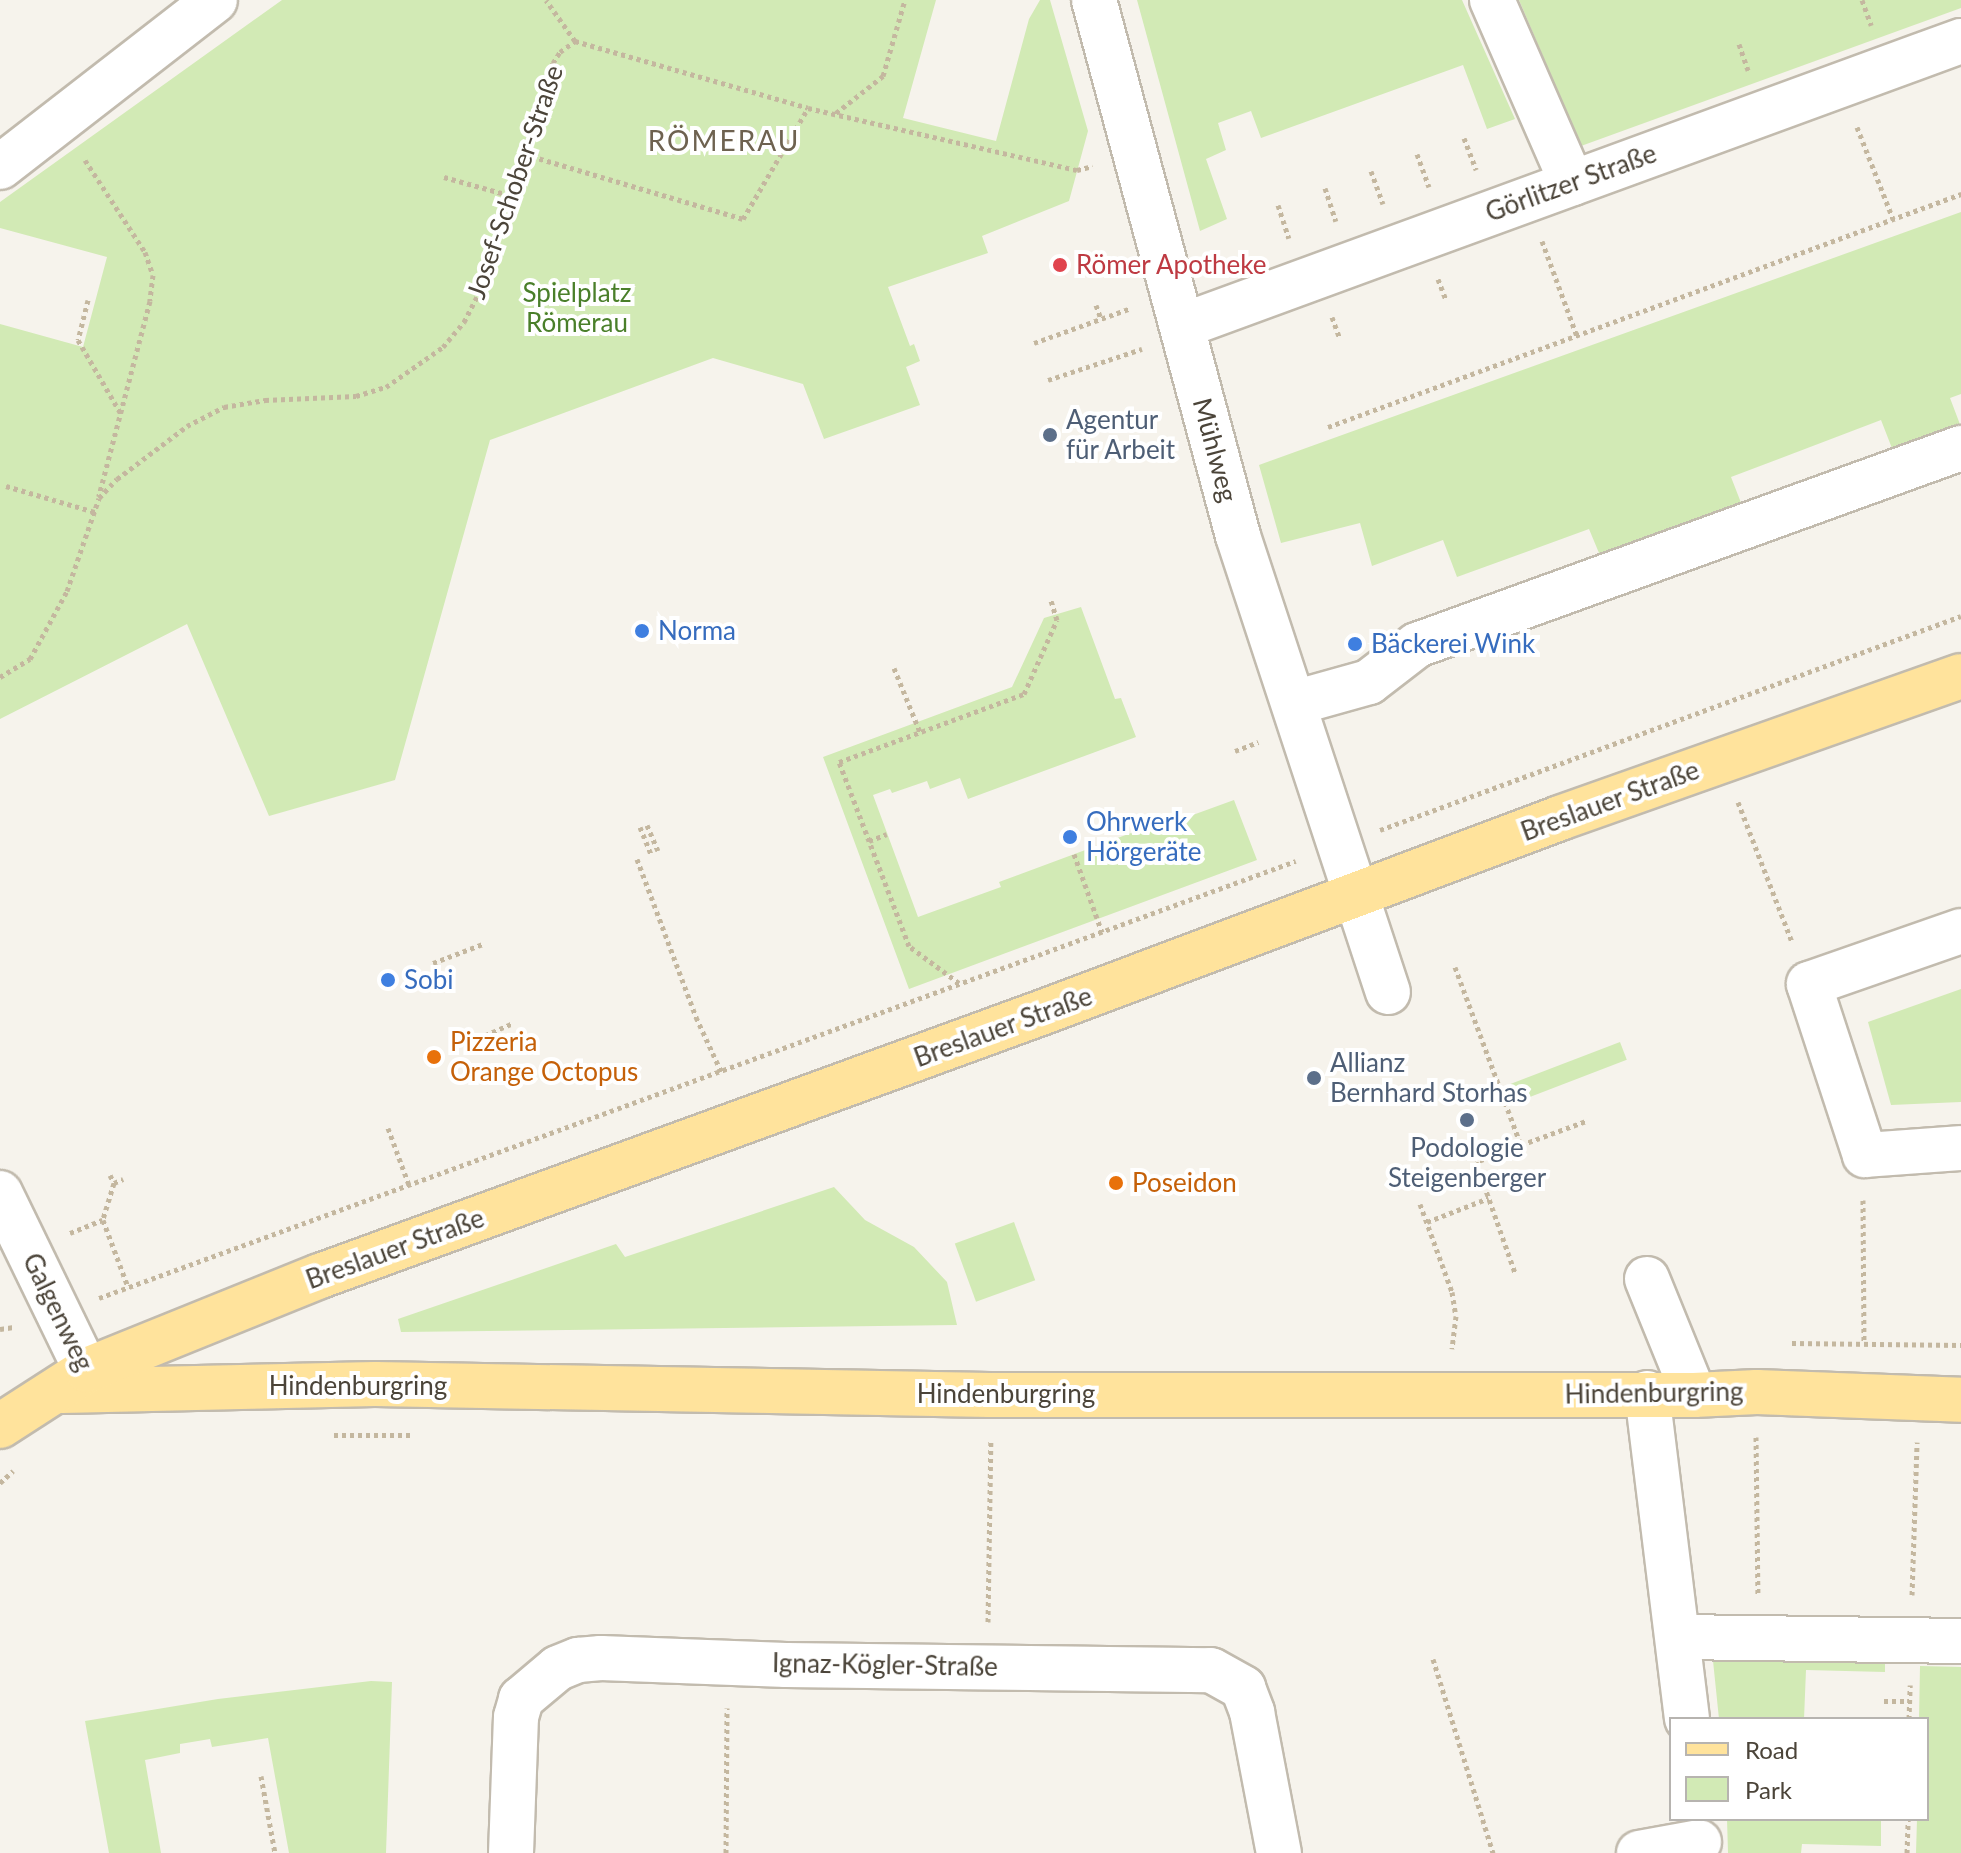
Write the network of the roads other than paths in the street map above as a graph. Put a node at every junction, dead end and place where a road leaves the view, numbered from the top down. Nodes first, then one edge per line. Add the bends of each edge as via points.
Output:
1 (215, 0) edge
2 (1094, 0) edge
3 (1492, 0) edge
4 (1961, 41) edge
5 (0, 167) edge
6 (1572, 183) junction
7 (1180, 318) junction
8 (1961, 448) edge
9 (1961, 676) edge
10 (1294, 703) junction
11 (1355, 894) junction
12 (1961, 931) edge
13 (1388, 992) dead end
14 (1961, 1148) edge
15 (0, 1193) edge
16 (1647, 1279) dead end
17 (78, 1383) junction
18 (0, 1392) edge
19 (1647, 1393) junction
20 (1694, 1395) junction
21 (1961, 1400) edge
22 (0, 1426) edge
23 (1678, 1637) junction
24 (1961, 1641) edge
25 (1687, 1717) edge
26 (1698, 1838) edge
27 (511, 1853) edge
28 (1279, 1853) edge
29 (1639, 1853) edge

1 - 5 street
2 - 7 street, Mühlweg
3 - 6 street
4 - 6 street, Görlitzer Straße
6 - 7 street, Görlitzer Straße
7 - 10 street, Mühlweg via 1238,536
8 - 10 street via 1417,645 1369,682
9 - 11 main road, Breslauer Straße
10 - 11 street, Mühlweg
11 - 13 street, Mühlweg
11 - 17 main road, Breslauer Straße via 320,1276
12 - 14 street via 1809,984 1865,1155
15 - 17 street, Galgenweg via 59,1314
16 - 20 street
17 - 18 main road, Hindenburgring
17 - 19 main road, Hindenburgring via 990,1395
17 - 22 main road
19 - 20 main road, Hindenburgring
19 - 23 street
20 - 21 main road, Hindenburgring via 1757,1392
23 - 24 street
23 - 25 street
26 - 29 street
27 - 28 street, Ignaz-Kögler-Straße via 521,1699 538,1682 578,1660 1211,1670 1243,1688 1252,1712

